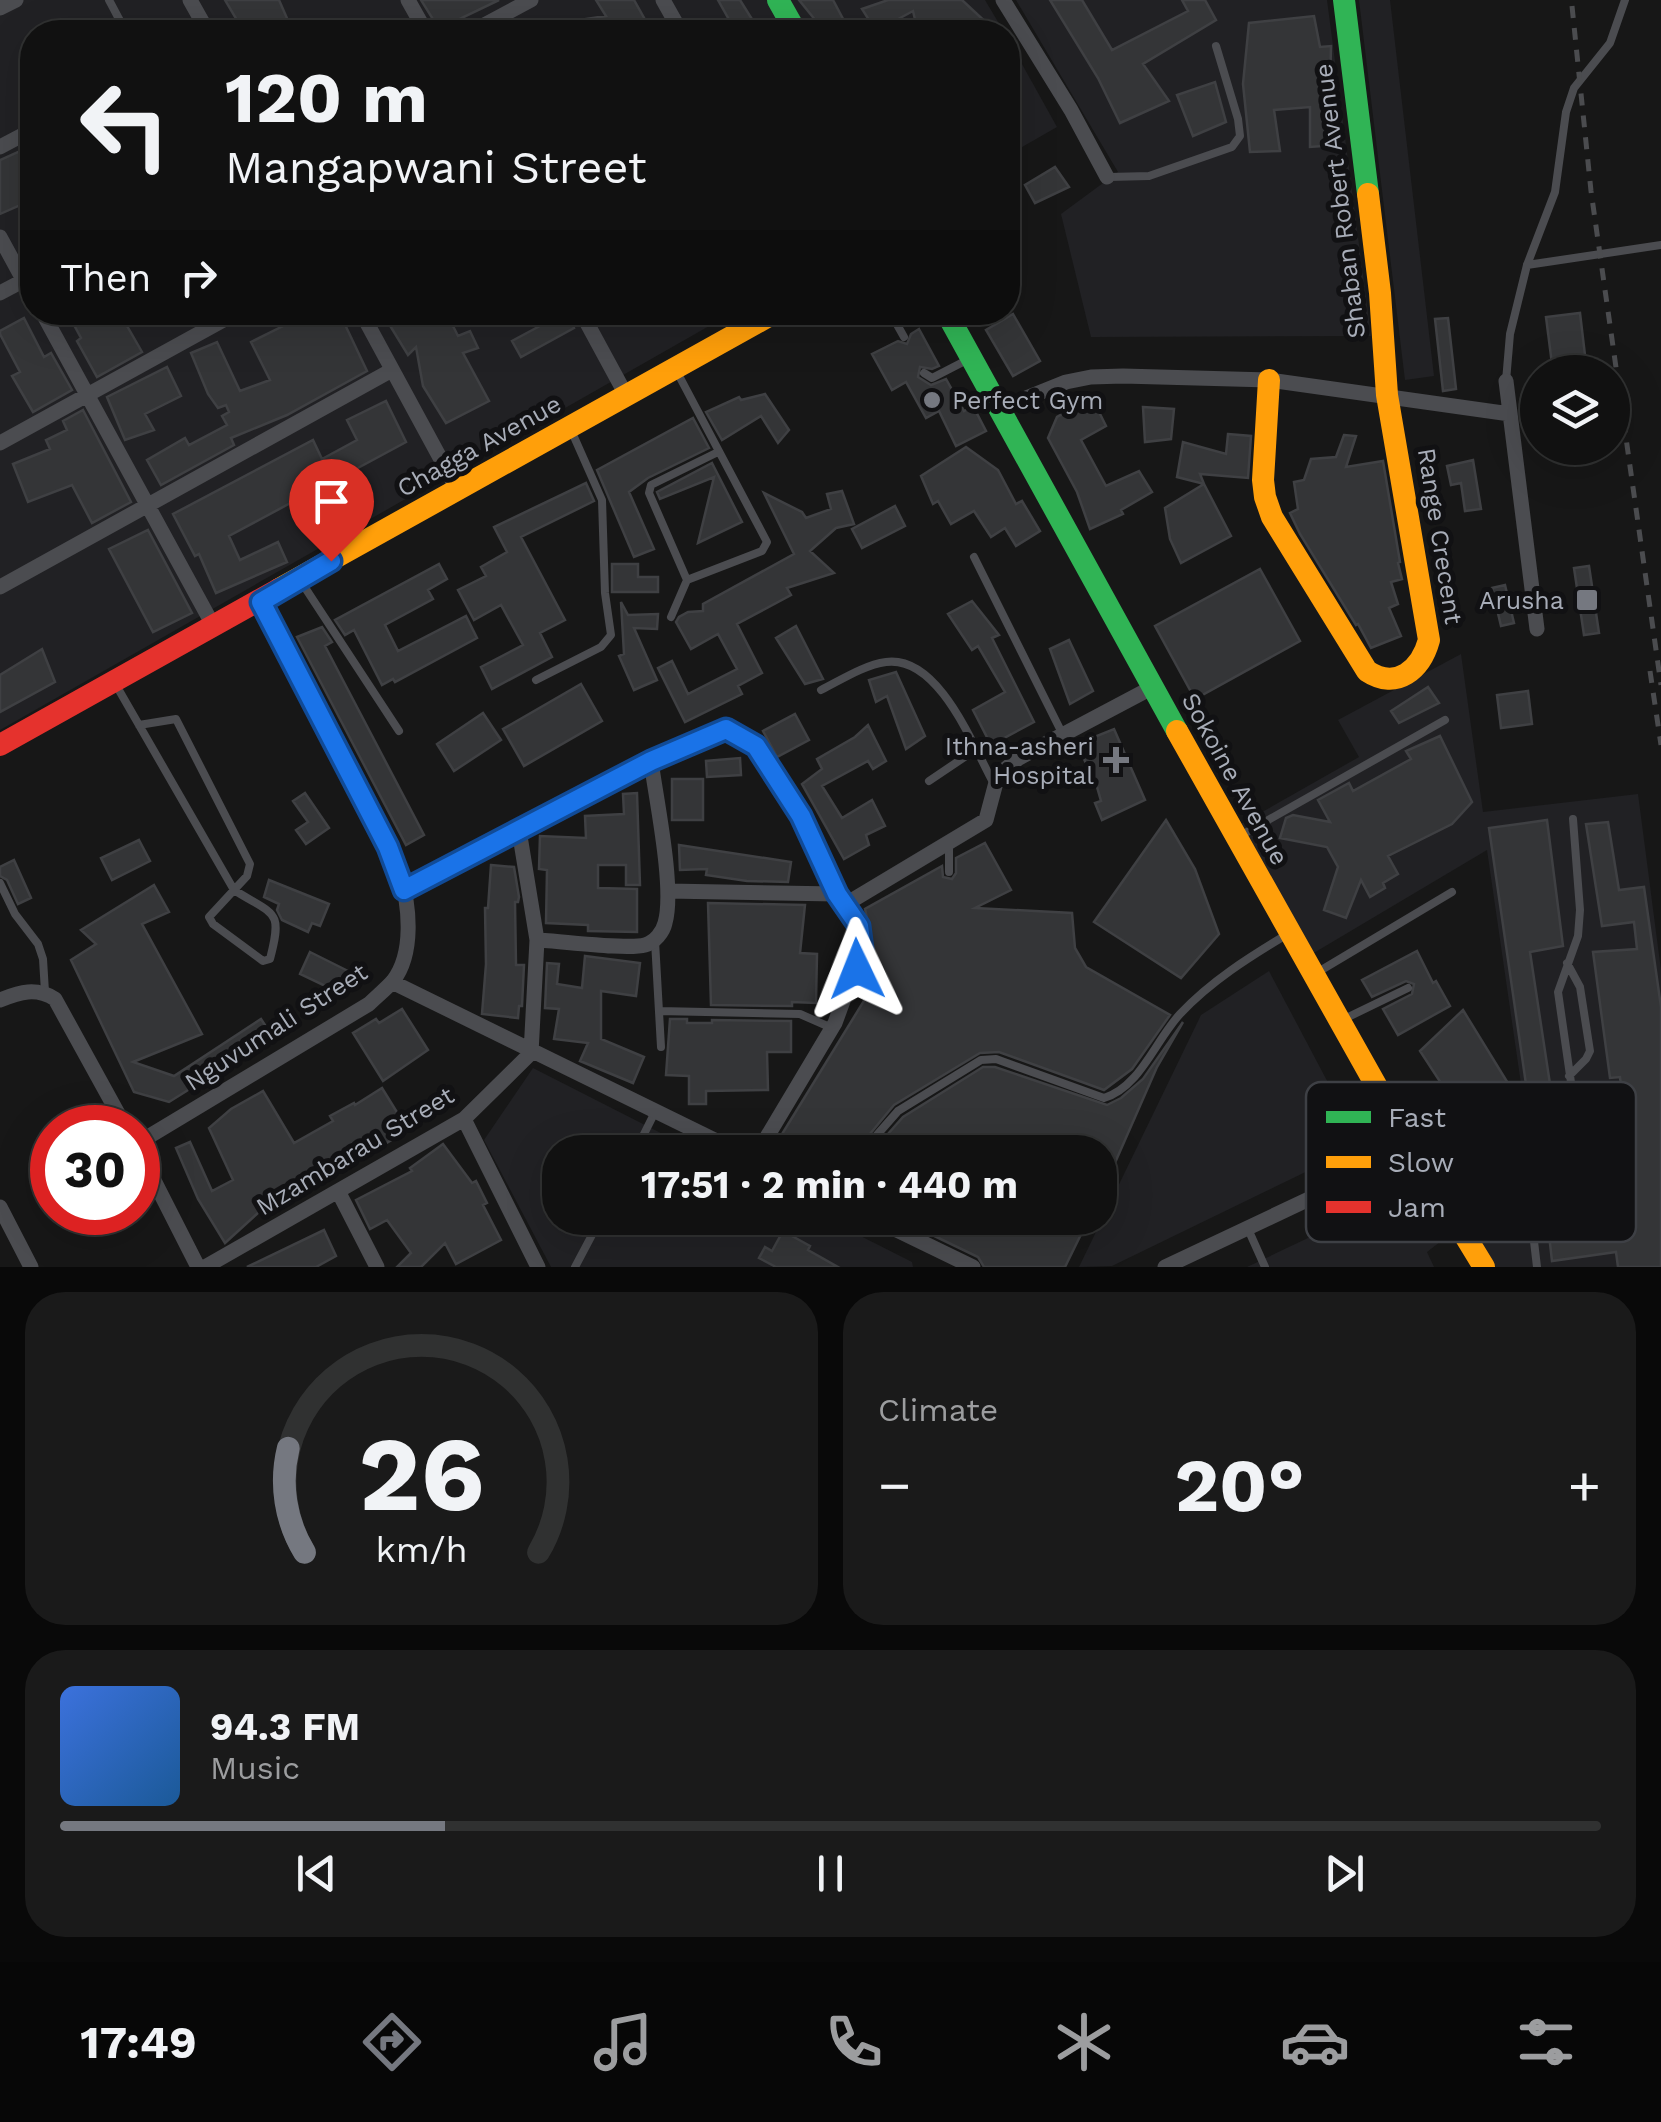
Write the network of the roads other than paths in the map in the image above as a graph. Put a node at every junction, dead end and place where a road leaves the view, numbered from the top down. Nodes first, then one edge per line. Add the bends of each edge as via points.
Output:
1 (16, 0) edge
2 (531, 0) edge
3 (1344, 0) edge
4 (1625, 0) edge
5 (0, 8) edge
6 (494, 20) edge
7 (1020, 42) edge
8 (1216, 46) dead end
9 (1107, 177) joint
10 (0, 237) edge
11 (1661, 244) edge
12 (20, 266) edge
13 (1527, 266) junction
14 (49, 325) edge
15 (215, 325) edge
16 (368, 325) edge
17 (588, 325) edge
18 (753, 325) edge
19 (897, 325) edge
20 (953, 325) edge
21 (904, 337) dead end
22 (970, 358) junction
23 (675, 368) junction
24 (392, 370) junction
25 (924, 372) dead end
26 (1268, 380) junction
27 (1506, 381) joint
28 (626, 395) junction
29 (1388, 395) junction
30 (88, 397) junction
31 (1000, 410) junction
32 (1510, 414) junction
33 (569, 427) junction
34 (0, 443) edge
35 (718, 452) junction
36 (457, 489) junction
37 (147, 504) junction
38 (974, 557) dead end
39 (300, 579) junction
40 (687, 580) junction
41 (0, 586) edge
42 (261, 602) junction
43 (671, 617) dead end
44 (214, 627) junction
45 (1537, 629) dead end
46 (536, 680) dead end
47 (114, 682) junction
48 (1153, 688) junction
49 (821, 690) dead end
50 (1445, 720) dead end
51 (139, 725) junction
52 (400, 731) dead end
53 (1063, 735) junction
54 (0, 745) edge
55 (976, 750) junction
56 (651, 761) junction
57 (929, 781) dead end
58 (994, 784) junction
59 (1573, 819) dead end
60 (519, 830) junction
61 (1236, 839) junction
62 (949, 844) junction
63 (950, 872) dead end
64 (0, 884) edge
65 (234, 890) junction
66 (404, 890) junction
67 (668, 891) junction
68 (1452, 892) dead end
69 (842, 899) junction
70 (1290, 932) junction
71 (537, 940) junction
72 (655, 941) junction
73 (1566, 963) junction
74 (1314, 975) junction
75 (392, 982) junction
76 (1408, 988) dead end
77 (45, 992) junction
78 (0, 1000) edge
79 (659, 1011) junction
80 (1340, 1021) junction
81 (832, 1028) junction
82 (661, 1047) dead end
83 (531, 1053) junction
84 (1569, 1076) junction
85 (1374, 1082) edge
86 (1570, 1082) edge
87 (114, 1105) edge
88 (655, 1112) junction
89 (464, 1120) junction
90 (160, 1132) edge
91 (643, 1135) edge
92 (703, 1135) edge
93 (768, 1135) edge
94 (877, 1135) edge
95 (160, 1188) edge
96 (339, 1193) junction
97 (1306, 1201) edge
98 (1, 1212) edge
99 (1248, 1229) junction
100 (592, 1235) edge
101 (907, 1235) edge
102 (1469, 1242) edge
103 (1534, 1242) edge
104 (31, 1267) edge
105 (202, 1267) edge
106 (377, 1267) edge
107 (538, 1267) edge
108 (576, 1267) edge
109 (973, 1267) edge
110 (1166, 1267) edge
111 (1264, 1267) edge
112 (1484, 1267) edge
113 (1537, 1267) edge

1 - 5 street
2 - 6 street
3 - 29 street, Shaban Robert Avenue
4 - 13 lane via 1610,43 1574,88 1555,192
7 - 9 street via 1071,110
8 - 9 lane via 1238,119 1240,136 1232,147 1150,176
10 - 12 street
11 - 13 lane
13 - 27 lane
14 - 30 street
15 - 30 street
16 - 24 street
17 - 28 street
18 - 23 street, Chagga Avenue
19 - 21 lane
20 - 22 street, Sokoine Avenue
22 - 25 lane via 932,378
22 - 31 street, Sokoine Avenue
23 - 28 street, Chagga Avenue
23 - 35 lane
24 - 36 street
24 - 37 street
26 - 29 street
26 - 29 street, Range Crecent via 1263,480 1272,517 1367,671 1388,680 1424,661 1429,640
26 - 31 street via 1091,377
27 - 32 street
28 - 33 street, Chagga Avenue
29 - 32 street
30 - 34 street
30 - 37 street
31 - 48 street, Sokoine Avenue
32 - 45 street
33 - 36 street, Chagga Avenue
33 - 46 lane via 602,500 611,635 601,647
35 - 40 lane via 651,485 649,493
35 - 40 lane via 767,542 762,552
36 - 39 street, Chagga Avenue
37 - 41 street
37 - 44 street
38 - 53 lane
39 - 42 street, Chagga Avenue
39 - 52 lane
40 - 43 lane
42 - 44 street, Chagga Avenue
42 - 66 street, Nguvumali Street
44 - 47 street, Chagga Avenue
47 - 51 lane
47 - 54 street, Chagga Avenue
48 - 53 street
48 - 61 street, Sokoine Avenue
49 - 55 lane via 886,662 912,664 963,722
50 - 61 lane
51 - 65 lane
51 - 65 lane via 176,719 250,864
53 - 58 street via 1018,758
55 - 57 lane
55 - 58 lane
56 - 60 street
56 - 67 street
56 - 69 street via 726,729 756,746
58 - 62 street via 986,820
59 - 73 lane via 1580,910 1575,949
60 - 66 street
60 - 71 street
61 - 70 street, Sokoine Avenue
62 - 63 lane
62 - 69 street
64 - 77 lane via 38,944
65 - 65 lane via 273,914 278,927 270,959 264,961 209,917
66 - 75 street, Nguvumali Street via 406,945
67 - 69 street
67 - 72 street via 666,924
68 - 74 lane
69 - 81 street via 859,926 862,949
70 - 74 street, Sokoine Avenue
70 - 94 lane via 1230,968 1180,1015 1122,1092 1104,1098 996,1059 981,1060 898,1111
71 - 72 street via 638,946
71 - 83 street
72 - 79 lane
73 - 84 lane via 1558,992
73 - 84 lane via 1580,987 1590,1051
74 - 80 street, Sokoine Avenue
75 - 83 street
75 - 90 street, Nguvumali Street via 348,1017
76 - 80 lane
77 - 78 street via 22,991
77 - 87 street via 64,1008
79 - 81 lane via 800,1014
79 - 82 lane
80 - 85 street, Sokoine Avenue
81 - 93 street
83 - 88 street
83 - 89 street, Mzambarau Street
84 - 86 lane
88 - 91 lane
88 - 92 street
89 - 96 street, Mzambarau Street
89 - 107 street
95 - 105 street
96 - 105 street, Mzambarau Street
96 - 106 street
97 - 99 street
98 - 104 street
99 - 110 street
99 - 111 lane
100 - 108 lane
101 - 109 street
102 - 112 street, Sokoine Avenue
103 - 113 lane

